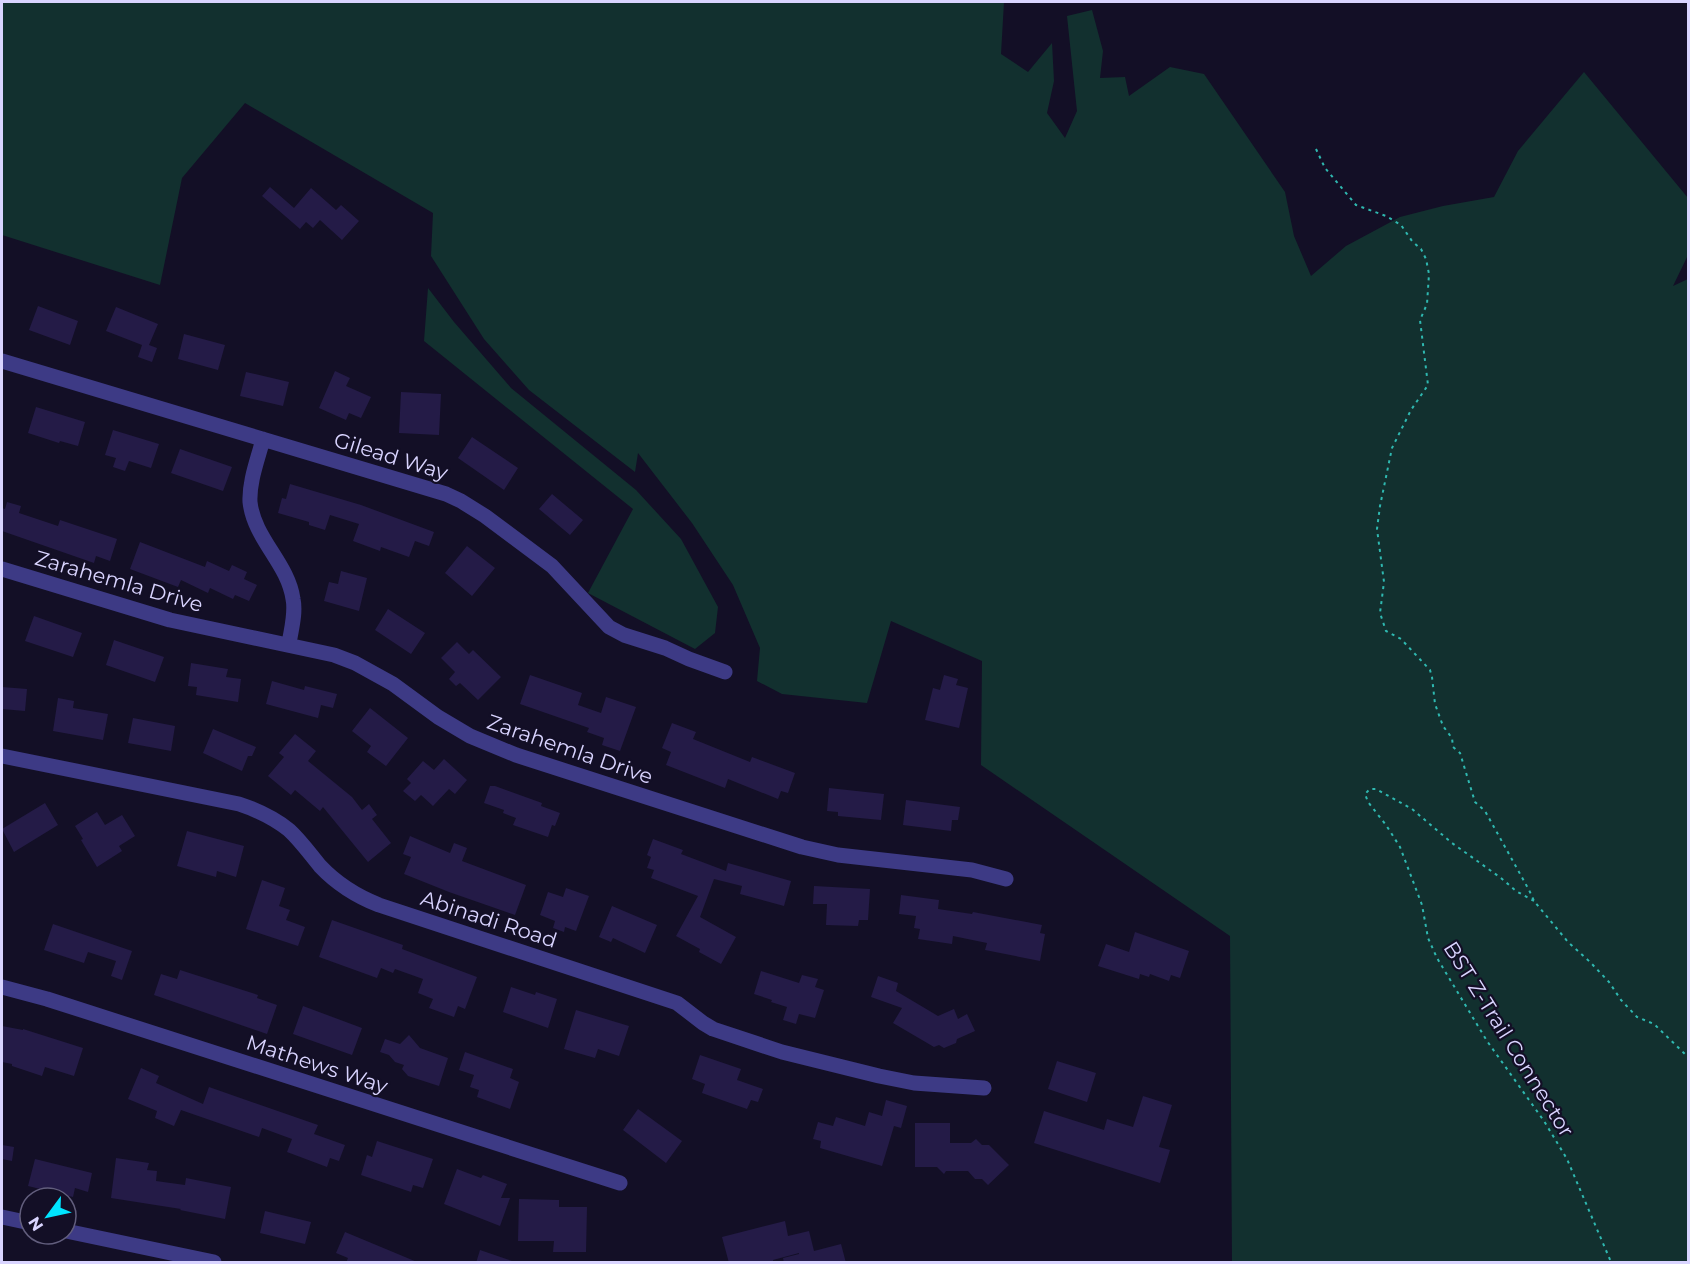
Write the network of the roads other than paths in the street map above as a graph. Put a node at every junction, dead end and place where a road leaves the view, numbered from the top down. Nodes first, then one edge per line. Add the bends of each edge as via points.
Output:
1 (2, 361) edge
2 (263, 439) junction
3 (2, 569) edge
4 (289, 644) junction
5 (725, 672) dead end
6 (2, 756) edge
7 (1006, 879) dead end
8 (2, 987) edge
9 (984, 1088) dead end
10 (620, 1183) dead end
11 (2, 1217) edge
12 (18, 1220) edge
13 (78, 1234) edge
14 (214, 1263) edge

1 - 2 street, Gilead Way
2 - 4 street via 250,504 258,530 291,589 294,606
2 - 5 street, Gilead Way via 461,501 552,566 616,631
3 - 4 street, Zarahemla Drive via 154,616
4 - 7 street, Zarahemla Drive via 355,663 470,736 558,769 802,847 838,855 972,870
6 - 9 street, Abinadi Road via 239,804 284,826 340,884 365,899 677,1003 713,1029 782,1052 914,1083
8 - 10 street, Mathews Way
11 - 12 street
13 - 14 street

